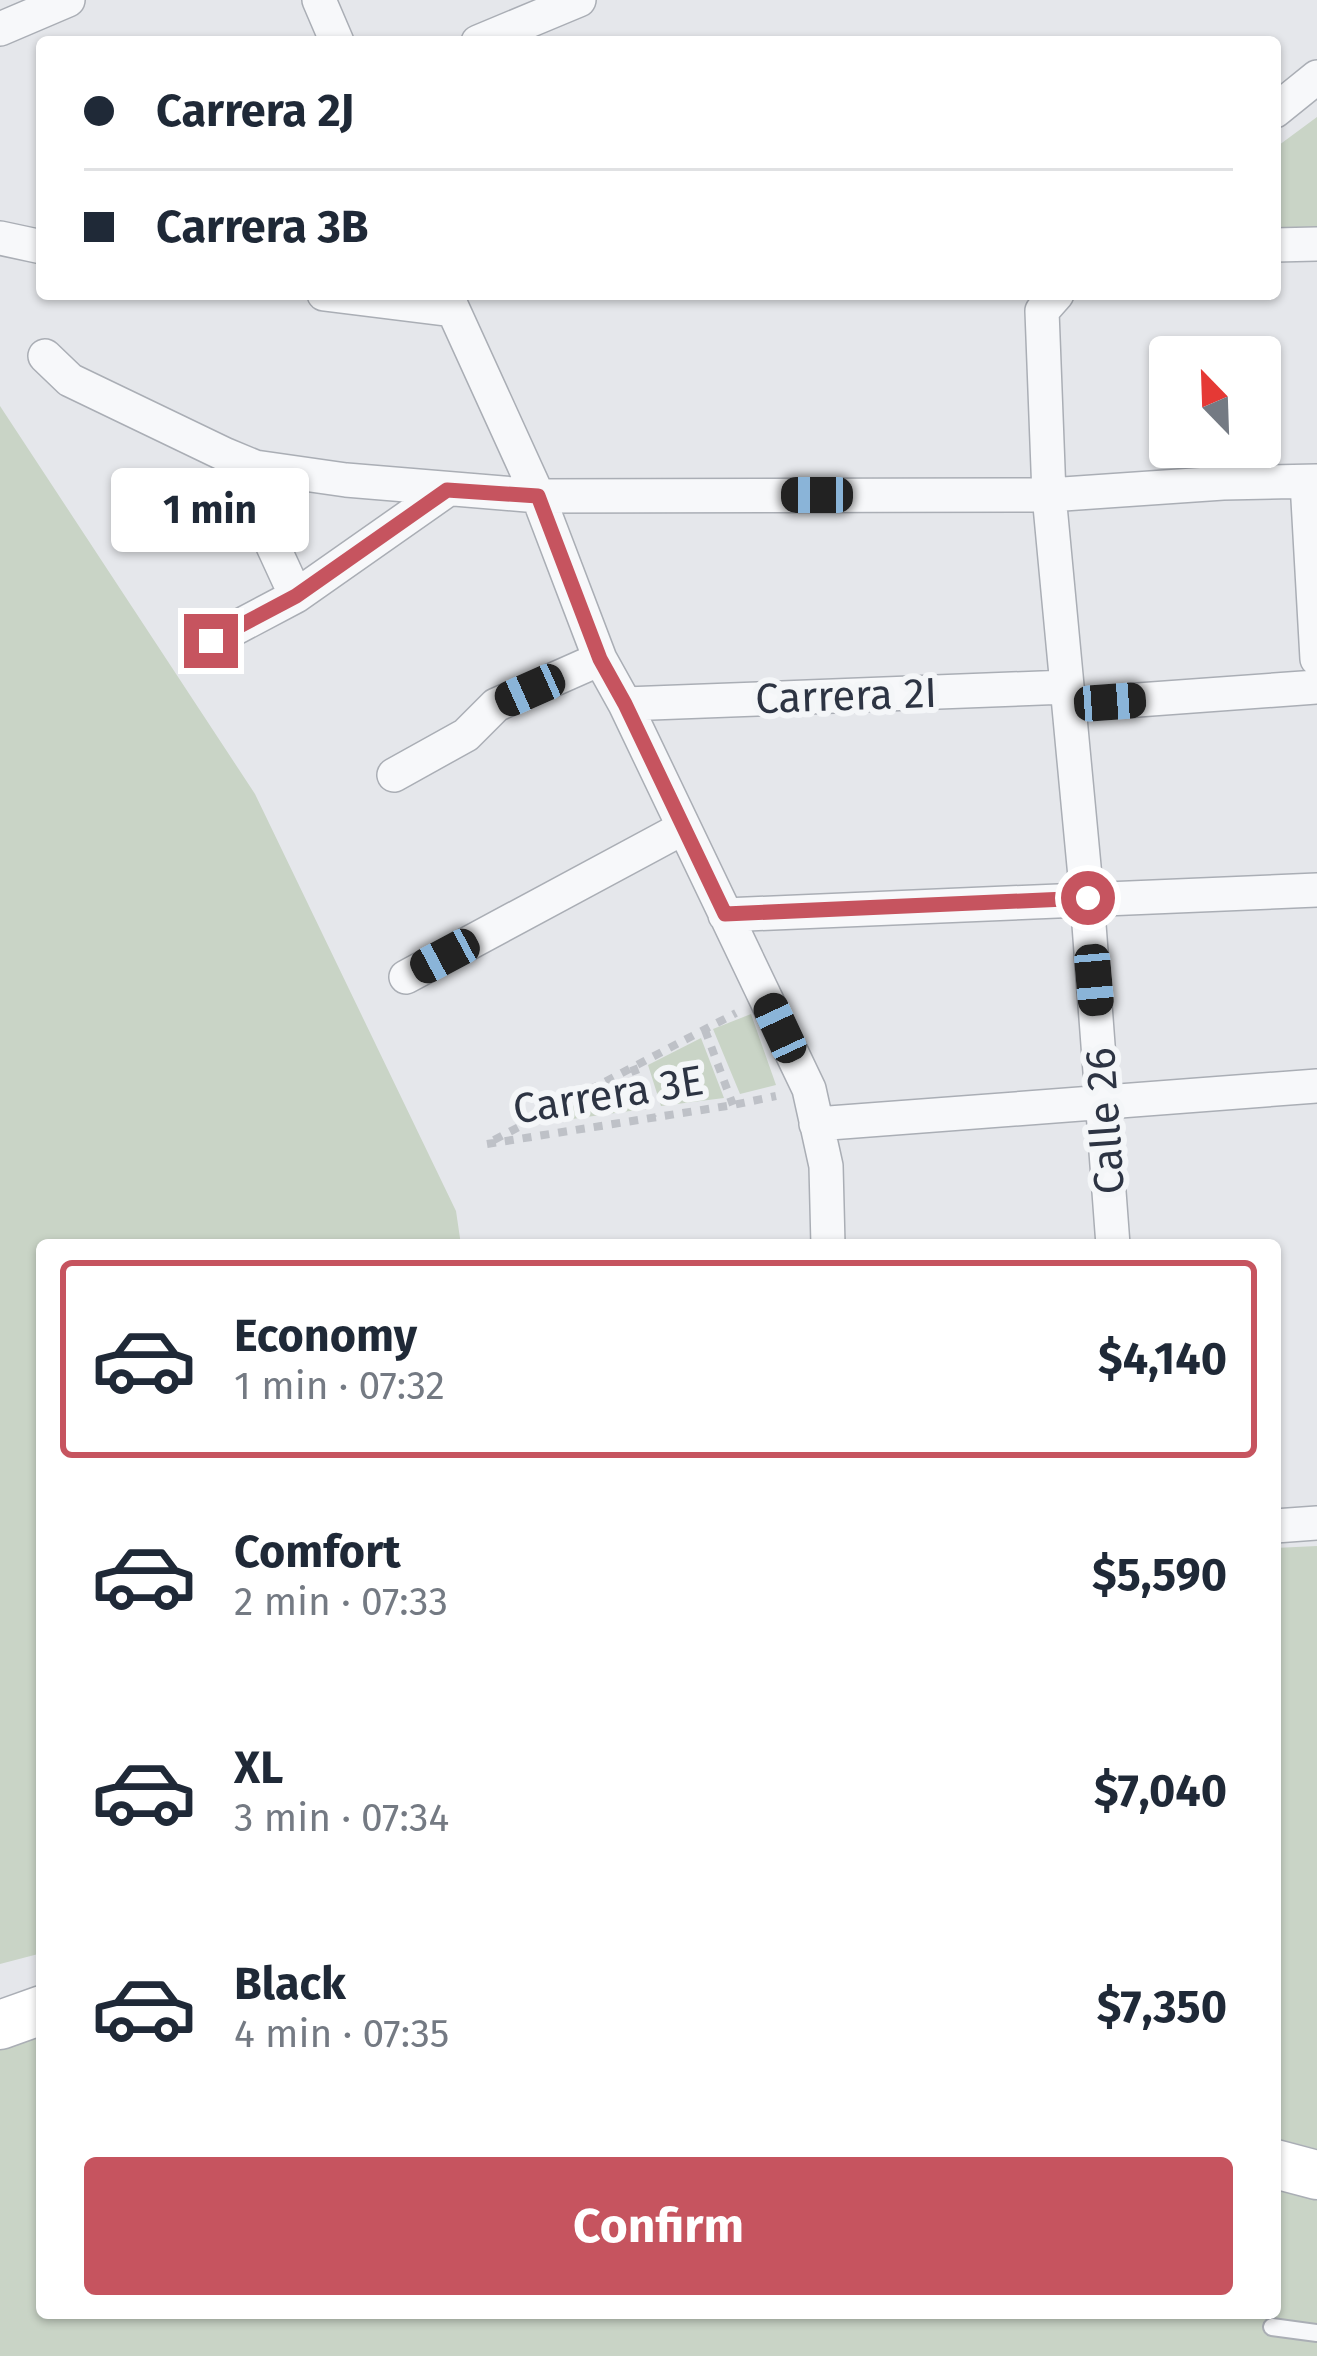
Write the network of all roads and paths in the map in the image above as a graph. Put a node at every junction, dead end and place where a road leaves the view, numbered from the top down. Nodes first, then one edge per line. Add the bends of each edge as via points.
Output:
1 (68, 0) edge
2 (320, 0) edge
3 (579, 0) edge
4 (0, 29) edge
5 (335, 36) edge
6 (492, 36) edge
7 (1317, 77) edge
8 (1281, 106) edge
9 (0, 238) edge
10 (1317, 244) edge
11 (1281, 245) edge
12 (36, 247) edge
13 (418, 300) edge
14 (1052, 300) edge
15 (449, 302) edge
16 (45, 356) dead end
17 (255, 467) junction
18 (1312, 482) edge
19 (447, 490) junction
20 (1049, 495) junction
21 (538, 496) junction
22 (296, 596) junction
23 (211, 641) dead end
24 (600, 659) junction
25 (1317, 659) edge
26 (1317, 687) edge
27 (1068, 696) junction
28 (625, 704) junction
29 (394, 775) dead end
30 (683, 828) junction
31 (1317, 890) edge
32 (1088, 898) junction
33 (725, 914) junction
34 (406, 977) dead end
35 (766, 997) junction
36 (705, 1030) junction
37 (633, 1066) junction
38 (1317, 1086) edge
39 (809, 1089) junction
40 (1103, 1104) junction
41 (733, 1105) junction
42 (653, 1118) junction
43 (816, 1124) junction
44 (828, 1239) edge
45 (1113, 1239) edge
46 (1317, 1523) edge
47 (1281, 1526) edge
48 (36, 2012) edge
49 (0, 2025) edge
50 (1281, 2166) edge
51 (1317, 2175) edge
52 (1272, 2326) dead end
53 (1317, 2333) edge

1 - 4 street
2 - 5 street
3 - 6 street
7 - 8 street
9 - 12 street
10 - 11 street
13 - 15 street
14 - 20 street, Calle 26 via 1042,311
15 - 21 street
16 - 17 street via 70,380
17 - 19 street
17 - 22 street via 255,507
18 - 20 street
18 - 25 street
19 - 21 street
19 - 22 street
20 - 21 street
20 - 27 street, Calle 26
21 - 24 street
22 - 23 street
24 - 28 street
24 - 29 street via 496,705 466,735
26 - 27 street, Carrera 2I
27 - 28 street, Carrera 2I
27 - 32 street, Calle 26
28 - 30 street
30 - 33 street
30 - 34 street
31 - 32 street
32 - 33 street
32 - 40 street, Calle 26
33 - 35 street
35 - 36 path
35 - 39 street
36 - 37 path
36 - 41 path
37 - 42 path
37 - 42 path, Carrera 3E via 488,1144
38 - 40 street
39 - 41 path, Carrera 3E
39 - 43 street
40 - 43 street
40 - 45 street, Calle 26
41 - 42 path, Carrera 3E
43 - 44 street
46 - 47 street
48 - 49 main road
50 - 51 main road
52 - 53 lane

